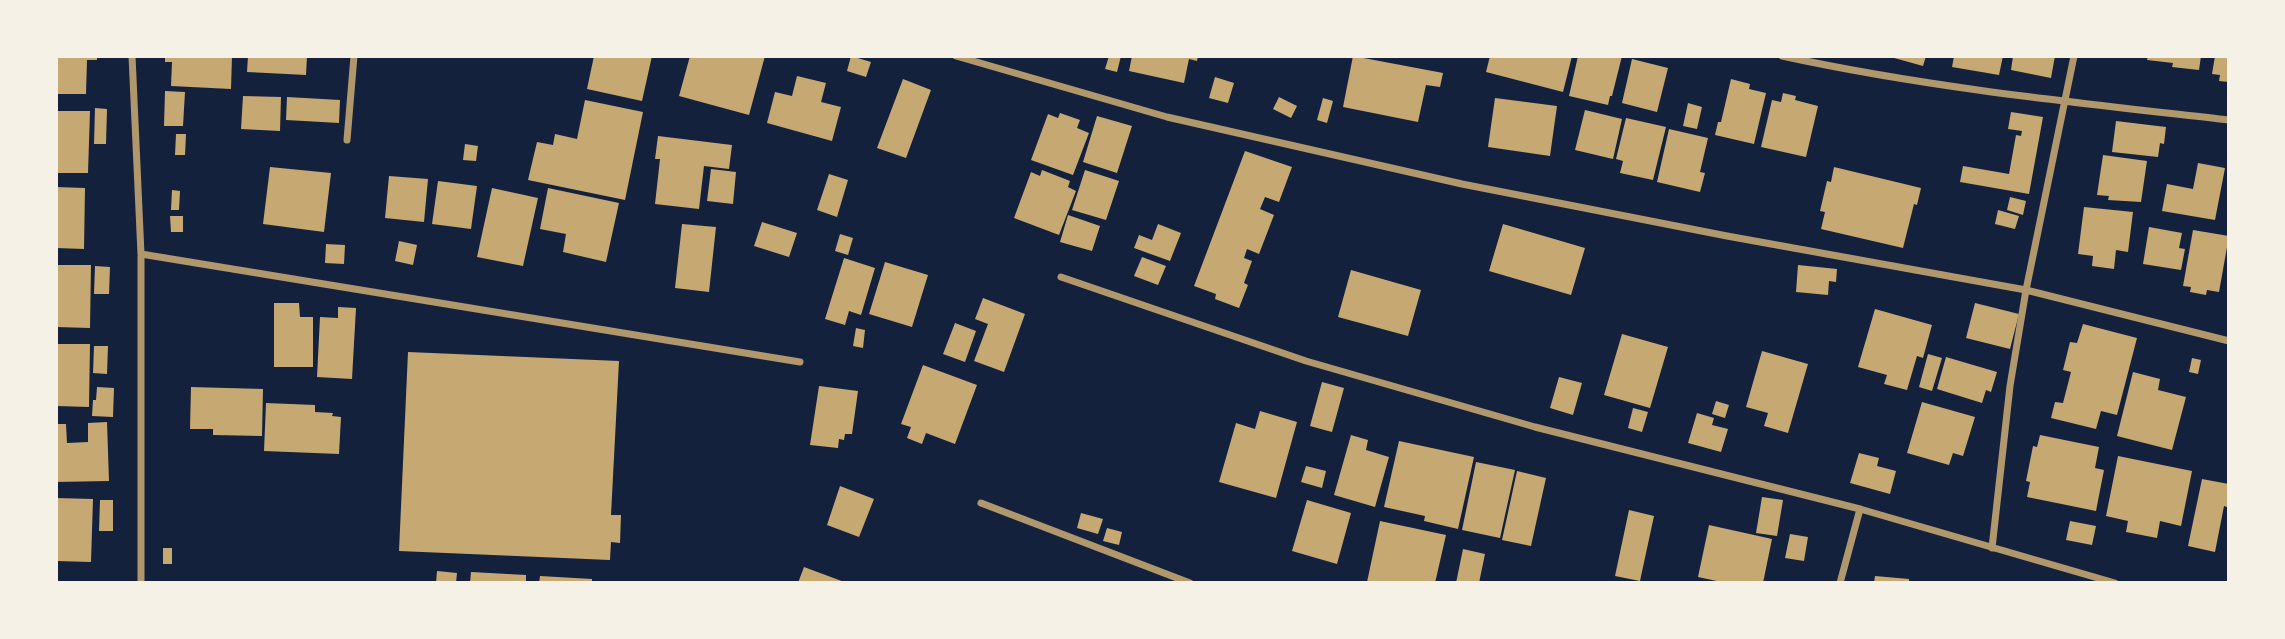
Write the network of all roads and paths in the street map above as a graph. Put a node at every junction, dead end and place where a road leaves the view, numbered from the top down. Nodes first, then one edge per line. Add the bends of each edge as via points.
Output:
1 (132, 56) edge
2 (354, 56) edge
3 (956, 56) edge
4 (1782, 56) edge
5 (2074, 56) edge
6 (2065, 101) junction
7 (2229, 120) edge
8 (347, 140) dead end
9 (141, 254) junction
10 (1061, 277) dead end
11 (2026, 290) junction
12 (2229, 341) edge
13 (800, 362) dead end
14 (981, 503) dead end
15 (1860, 509) junction
16 (1992, 548) junction
17 (141, 583) edge
18 (1190, 583) edge
19 (1840, 583) edge
20 (2115, 583) edge

1 - 9 street
2 - 8 street
3 - 11 street via 1167,117 1462,184
4 - 6 street via 1850,71
5 - 6 street
6 - 7 street
6 - 11 street
9 - 13 street
9 - 17 street
10 - 15 street via 1319,365 1535,427
11 - 12 street
11 - 16 street
14 - 18 street
15 - 16 street
15 - 19 street
16 - 20 street

